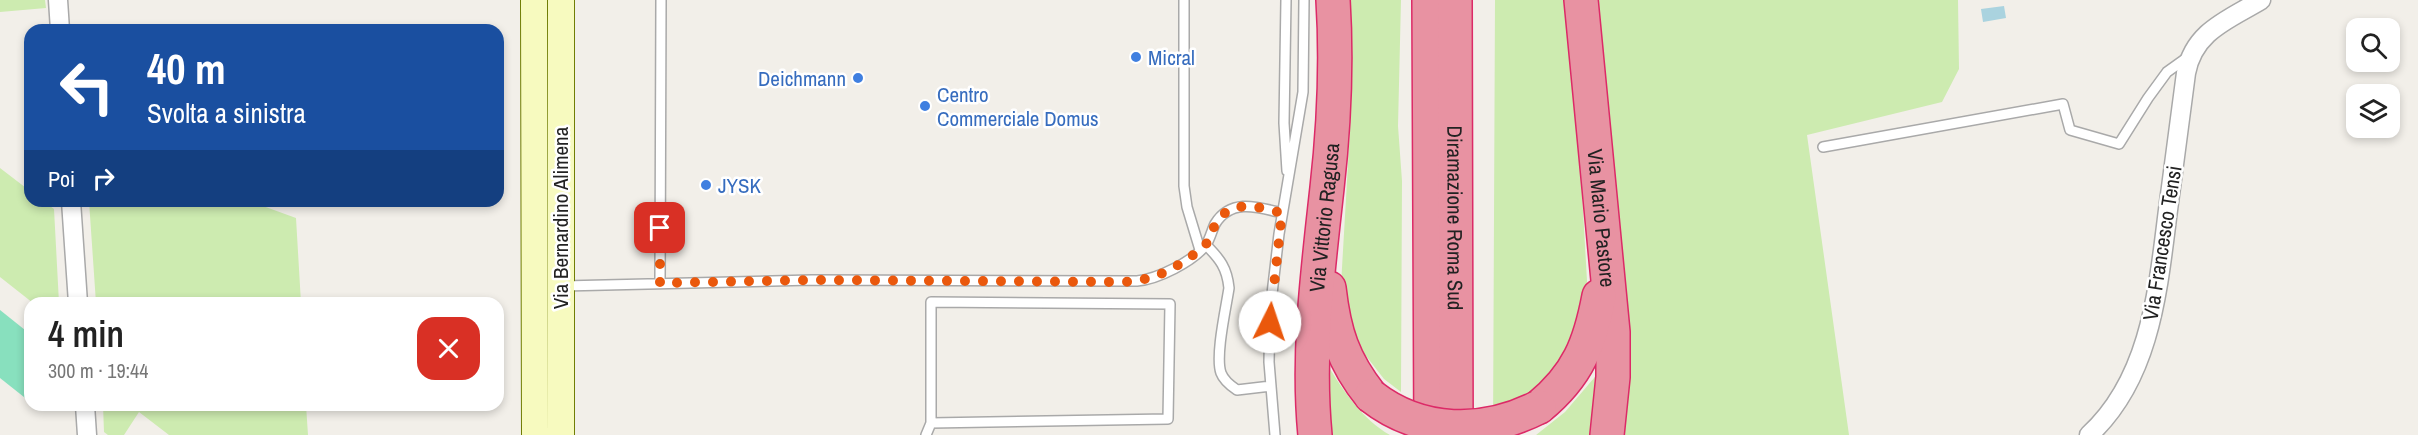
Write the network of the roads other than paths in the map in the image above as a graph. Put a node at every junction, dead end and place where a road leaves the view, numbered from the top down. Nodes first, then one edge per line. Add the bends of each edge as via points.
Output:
1 (58, 0) edge
2 (534, 0) edge
3 (561, 0) edge
4 (661, 0) edge
5 (1184, 0) edge
6 (1286, 0) edge
7 (1304, 0) edge
8 (1333, 0) edge
9 (1429, 0) edge
10 (1455, 0) edge
11 (1581, 0) edge
12 (2261, 0) edge
13 (60, 24) edge
14 (2190, 56) junction
15 (1823, 147) dead end
16 (1288, 181) junction
17 (71, 207) edge
18 (1282, 213) junction
19 (1324, 215) junction
20 (1603, 228) junction
21 (1203, 247) junction
22 (660, 283) junction
23 (560, 286) junction
24 (78, 297) edge
25 (1271, 386) junction
26 (85, 411) edge
27 (931, 423) junction
28 (87, 435) edge
29 (535, 435) edge
30 (561, 435) edge
31 (926, 435) edge
32 (1275, 435) edge
33 (1315, 435) edge
34 (1431, 435) edge
35 (1456, 435) edge
36 (1607, 435) edge
37 (2089, 435) edge

1 - 13 street
2 - 29 street, Via Bernardino Alimena
3 - 23 street, Via Bernardino Alimena
4 - 22 lane
5 - 21 lane via 1184,186 1187,207
6 - 16 lane via 1284,123
7 - 16 lane via 1303,92
8 - 19 highway, Via Vittorio Ragusa via 1334,116
9 - 34 highway, Diramazione Roma Sud
10 - 35 highway, Diramazione Roma Sud
11 - 20 highway, Via Mario Pastore
12 - 14 street, Via Francesco Tensi via 2202,38
14 - 15 lane via 2167,72 2119,144 2070,130 2063,104
14 - 37 street, Via Francesco Tensi via 2150,324 2120,399
16 - 18 lane
17 - 24 street
18 - 21 lane via 1254,206 1235,207 1218,220
18 - 25 lane via 1270,311
19 - 20 highway, bridge via 1332,309 1348,364 1384,408 1410,422 1462,432 1500,426 1539,407 1568,381 1588,344 1600,294
19 - 33 highway, Via Vittorio Ragusa via 1312,370
20 - 36 highway, Via Mario Pastore via 1613,353
21 - 22 lane via 1168,272 1137,281
21 - 25 lane via 1221,259 1228,277 1221,373 1237,390
22 - 23 lane
23 - 30 street, Via Bernardino Alimena
25 - 32 lane
26 - 28 street
27 - 27 lane via 932,302 1170,304 1168,419
27 - 31 lane

